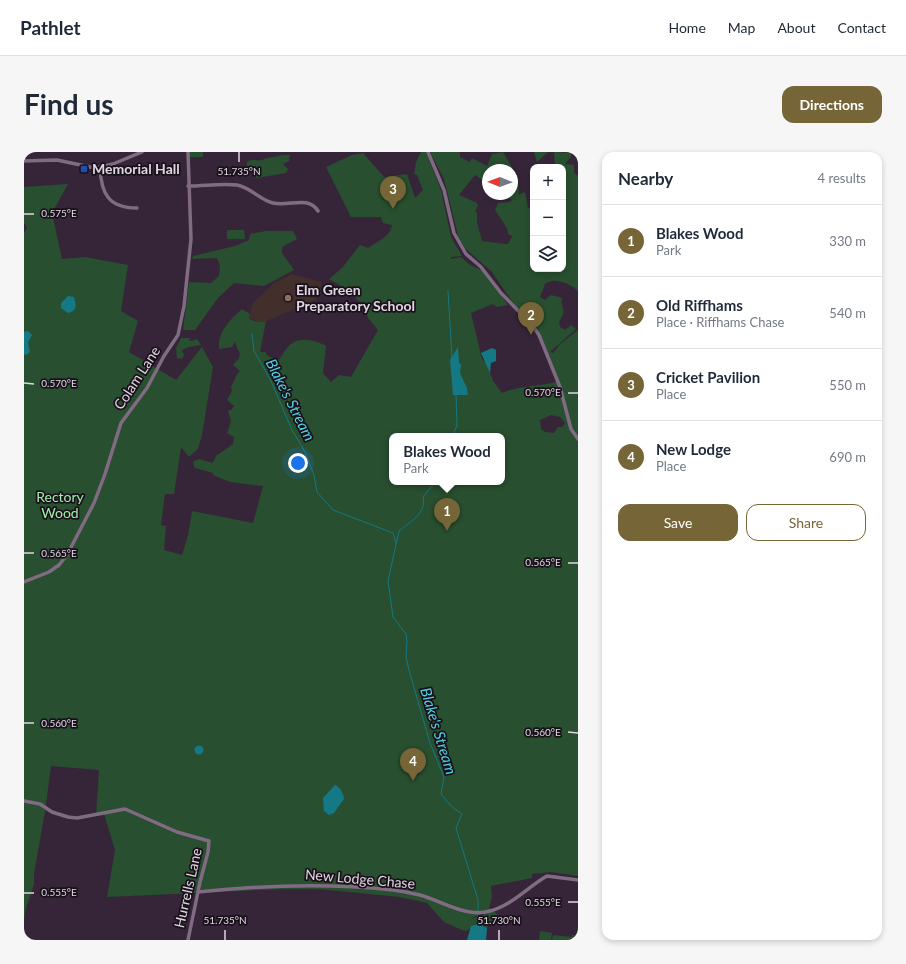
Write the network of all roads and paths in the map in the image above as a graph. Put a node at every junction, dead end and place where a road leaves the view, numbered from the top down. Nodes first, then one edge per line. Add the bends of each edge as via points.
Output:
1 (142, 152) edge
2 (188, 152) edge
3 (428, 152) edge
4 (24, 161) edge
5 (100, 167) junction
6 (188, 186) junction
7 (137, 208) dead end
8 (318, 211) dead end
9 (578, 439) edge
10 (24, 582) edge
11 (24, 801) edge
12 (578, 880) edge
13 (198, 892) junction
14 (188, 940) edge

1 - 5 street
2 - 6 street, Colam Lane
3 - 9 street via 444,190 454,234 466,254 532,325 539,336 560,387 571,429
4 - 5 street via 51,160 91,168
5 - 7 street via 103,192 110,200 118,206
6 - 8 street via 237,185 272,203 307,202 312,203
6 - 10 street, Colam Lane via 191,239 184,306 178,335 147,388 121,423 94,503 67,555 59,565 48,572
11 - 13 street, Hurrells Lane via 40,804 52,812 77,818 125,809 177,832 209,841
12 - 13 street, New Lodge Chase via 547,876 520,896 486,912 453,908 412,893 367,888 296,884
13 - 14 street, Hurrells Lane

